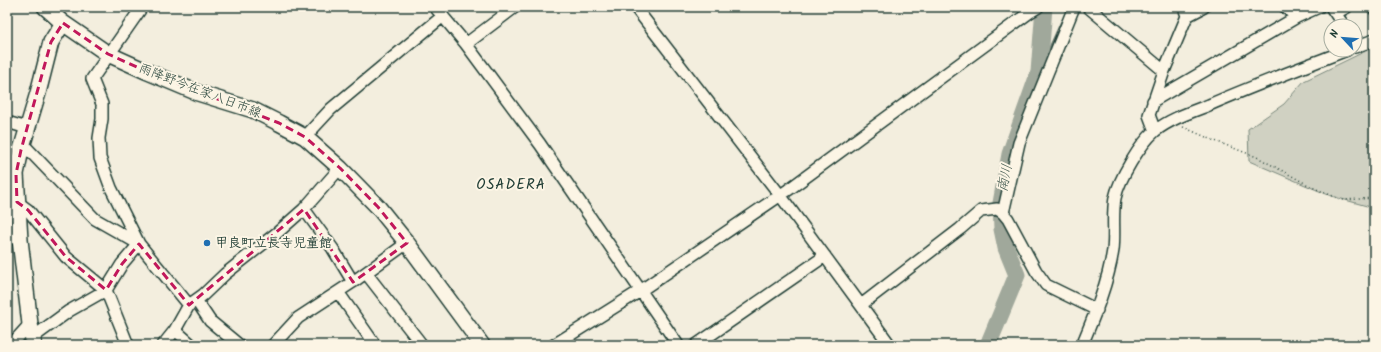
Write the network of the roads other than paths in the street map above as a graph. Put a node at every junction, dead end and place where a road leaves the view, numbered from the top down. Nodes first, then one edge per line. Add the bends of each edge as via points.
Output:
1 (45, 7) edge
2 (142, 7) edge
3 (435, 7) edge
4 (515, 7) edge
5 (635, 7) edge
6 (1074, 7) edge
7 (1088, 7) edge
8 (1204, 7) edge
9 (1286, 7) edge
10 (1319, 7) edge
11 (1347, 7) edge
12 (1033, 9) edge
13 (1333, 10) edge
14 (1186, 12) edge
15 (444, 16) junction
16 (1297, 16) junction
17 (63, 23) junction
18 (1374, 40) edge
19 (1363, 43) edge
20 (466, 44) junction
21 (108, 54) junction
22 (1326, 58) edge
23 (1164, 71) junction
24 (1153, 102) junction
25 (7, 122) edge
26 (27, 128) junction
27 (1155, 131) junction
28 (304, 137) junction
29 (23, 144) junction
30 (340, 168) junction
31 (780, 195) junction
32 (17, 202) junction
33 (304, 209) junction
34 (1003, 213) junction
35 (13, 238) edge
36 (406, 243) junction
37 (139, 244) junction
38 (825, 256) junction
39 (366, 273) junction
40 (353, 282) junction
41 (106, 290) junction
42 (640, 290) junction
43 (338, 292) junction
44 (192, 303) junction
45 (861, 304) junction
46 (1097, 310) junction
47 (175, 330) junction
48 (32, 336) edge
49 (11, 345) edge
50 (128, 345) edge
51 (163, 345) edge
52 (192, 345) edge
53 (239, 345) edge
54 (273, 345) edge
55 (375, 345) edge
56 (422, 345) edge
57 (482, 345) edge
58 (554, 345) edge
59 (678, 345) edge
60 (696, 345) edge
61 (890, 345) edge
62 (1082, 345) edge

1 - 17 main road, 雨降野今在家八日市線
2 - 21 street
3 - 15 street
4 - 20 street
5 - 31 street
6 - 34 street via 1019,143
7 - 23 street
8 - 14 street
9 - 16 street
10 - 16 street
11 - 13 street
12 - 31 street
14 - 23 street
15 - 20 street
15 - 28 street via 331,109
16 - 24 street
17 - 21 main road, 雨降野今在家八日市線
17 - 26 main road via 51,42
18 - 19 street
20 - 42 street via 540,144
21 - 28 main road, 雨降野今在家八日市線 via 198,93 253,110
21 - 37 street via 92,79 102,104 100,158 111,188
22 - 27 street via 1170,121
23 - 24 street
24 - 27 street via 1148,115
25 - 26 street
26 - 29 main road
27 - 46 street via 1142,143 1132,159 1115,199 1113,249
28 - 30 main road, 雨降野今在家八日市線
29 - 32 main road via 16,174
29 - 37 street via 95,219
30 - 33 street
30 - 36 main road, 雨降野今在家八日市線 via 378,207
31 - 38 street
31 - 42 street
32 - 35 main road
32 - 41 street via 28,210 66,257
33 - 40 street
33 - 44 street
34 - 45 street via 997,209 981,211
34 - 46 street via 1046,285
35 - 48 main road
36 - 39 street
36 - 57 main road, 雨降野今在家八日市線
37 - 41 street via 122,264
37 - 44 street
38 - 45 street
38 - 60 street
39 - 40 street
39 - 56 street
40 - 43 street
41 - 48 street
41 - 50 street
42 - 58 street
42 - 59 street
43 - 54 street via 298,318
43 - 55 street
44 - 47 street
44 - 53 street
45 - 61 street
46 - 62 street
47 - 51 street
47 - 52 street
48 - 49 street

